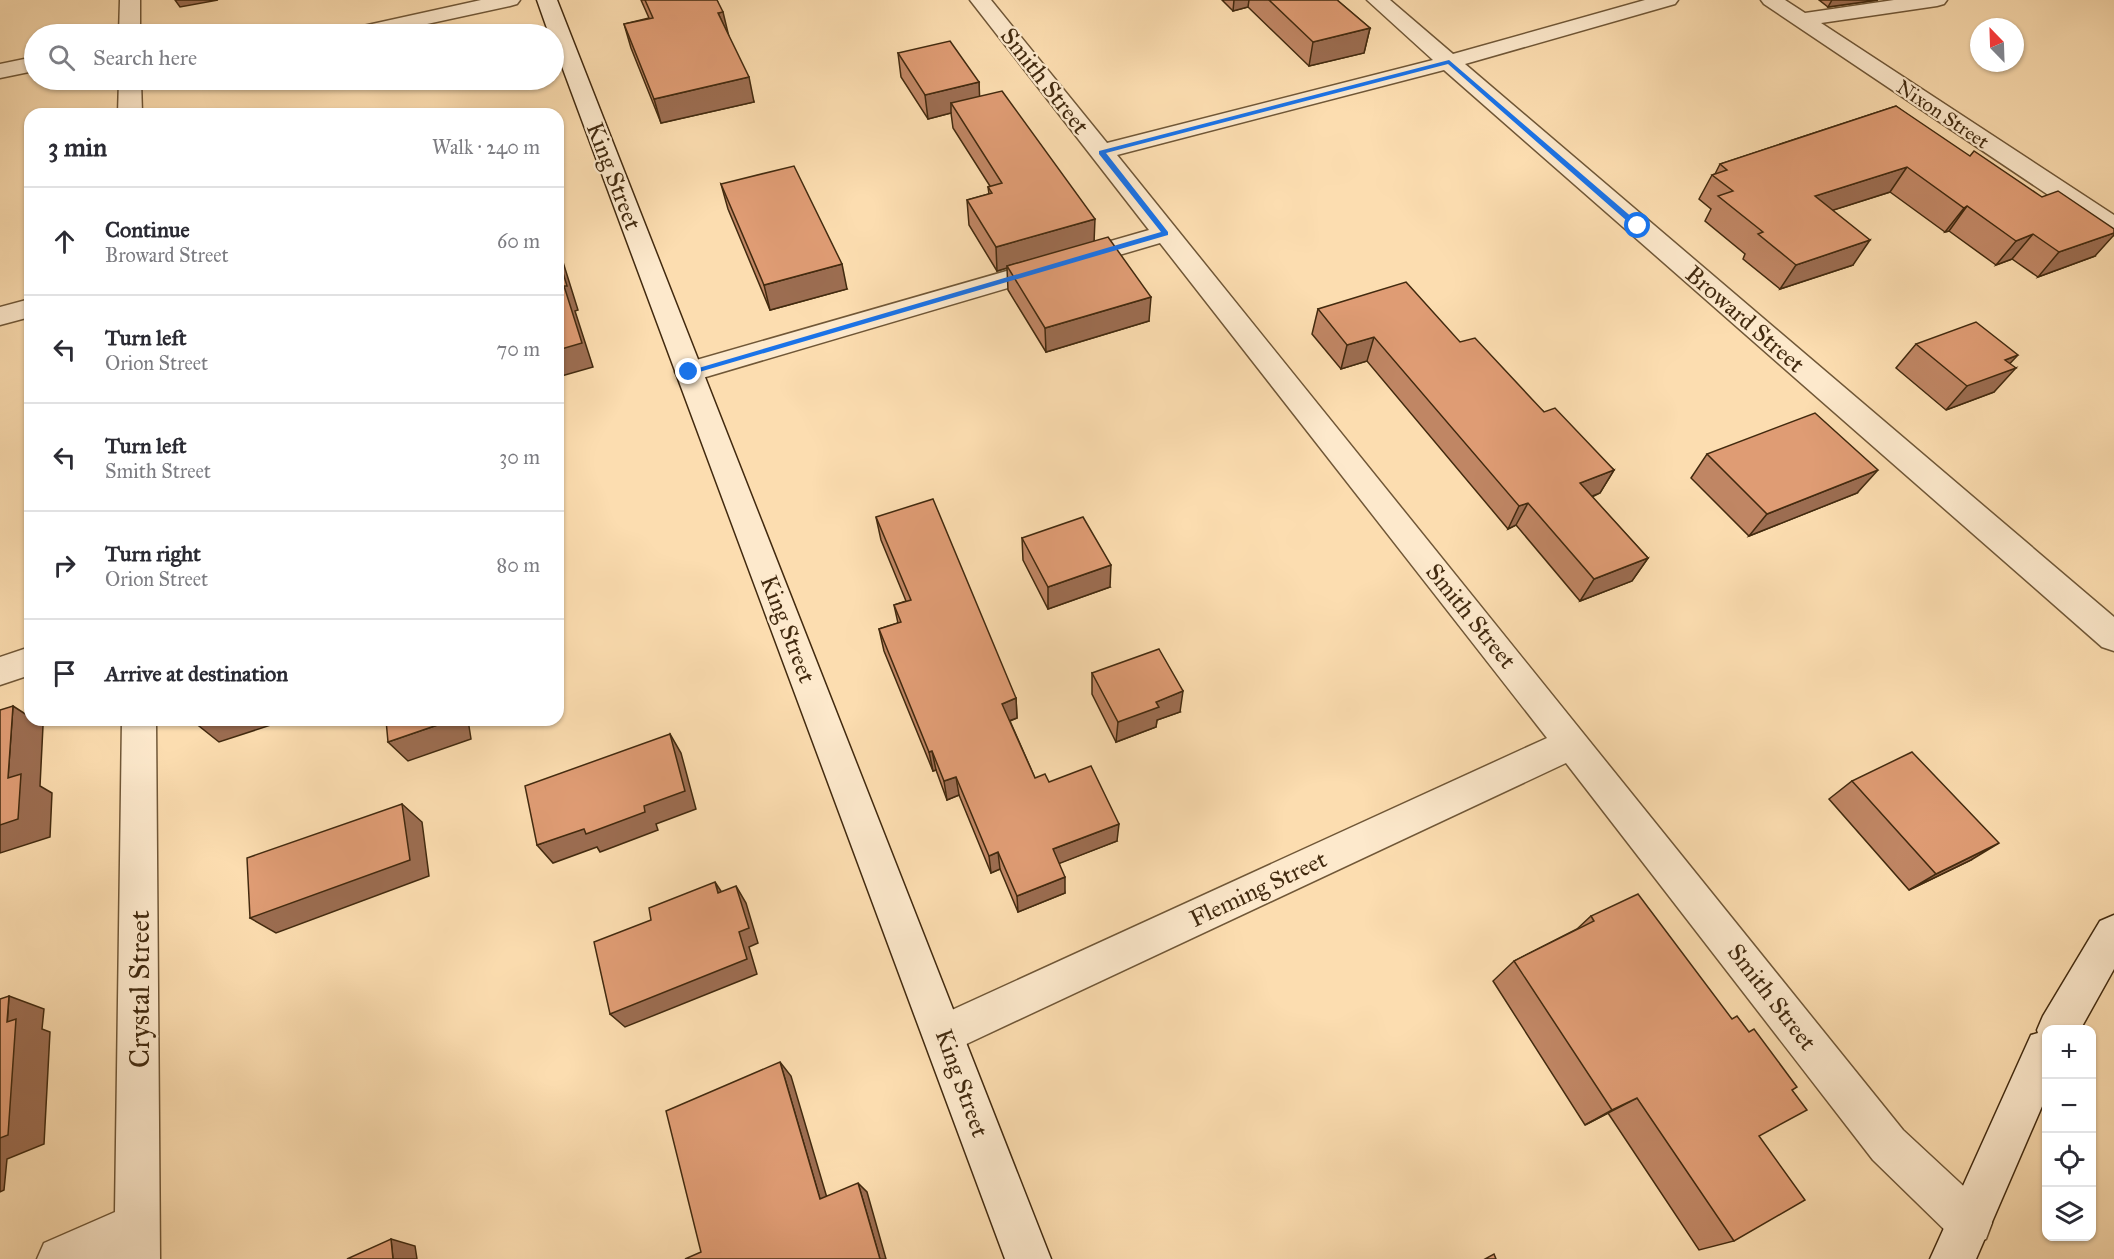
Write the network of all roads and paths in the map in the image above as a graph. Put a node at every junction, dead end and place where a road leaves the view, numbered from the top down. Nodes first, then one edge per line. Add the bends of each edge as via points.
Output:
1 (130, 0) edge
2 (510, 0) edge
3 (547, 0) edge
4 (980, 0) edge
5 (1377, 0) edge
6 (1668, 0) edge
7 (1771, 0) edge
8 (1937, 0) edge
9 (1801, 20) junction
10 (130, 24) edge
11 (400, 24) edge
12 (556, 24) edge
13 (564, 45) edge
14 (1449, 62) junction
15 (24, 66) edge
16 (0, 71) edge
17 (135, 90) edge
18 (131, 108) edge
19 (1102, 152) junction
20 (2114, 227) edge
21 (1166, 233) junction
22 (24, 310) edge
23 (0, 316) edge
24 (689, 372) junction
25 (2114, 637) edge
26 (24, 663) edge
27 (0, 671) edge
28 (139, 726) edge
29 (1572, 743) junction
30 (2114, 934) edge
31 (2059, 1025) edge
32 (944, 1035) junction
33 (2042, 1059) edge
34 (1962, 1241) edge
35 (137, 1242) edge
36 (60, 1259) edge
37 (1028, 1259) edge

1 - 10 street
2 - 11 street
3 - 12 street, King Street
4 - 19 street, Smith Street
5 - 14 street, Broward Street
6 - 14 street
7 - 9 street, Nixon Street
8 - 9 street
9 - 20 street, Nixon Street
13 - 24 street, King Street
14 - 19 street
14 - 25 street, Broward Street
15 - 16 street
17 - 18 street
19 - 21 street, Smith Street
21 - 24 street
21 - 29 street, Smith Street
22 - 23 street
24 - 32 street, King Street
26 - 27 street
28 - 35 street, Crystal Street
29 - 32 street, Fleming Street
29 - 34 street, Smith Street
30 - 31 street
32 - 37 street, King Street
33 - 34 street
35 - 36 street

